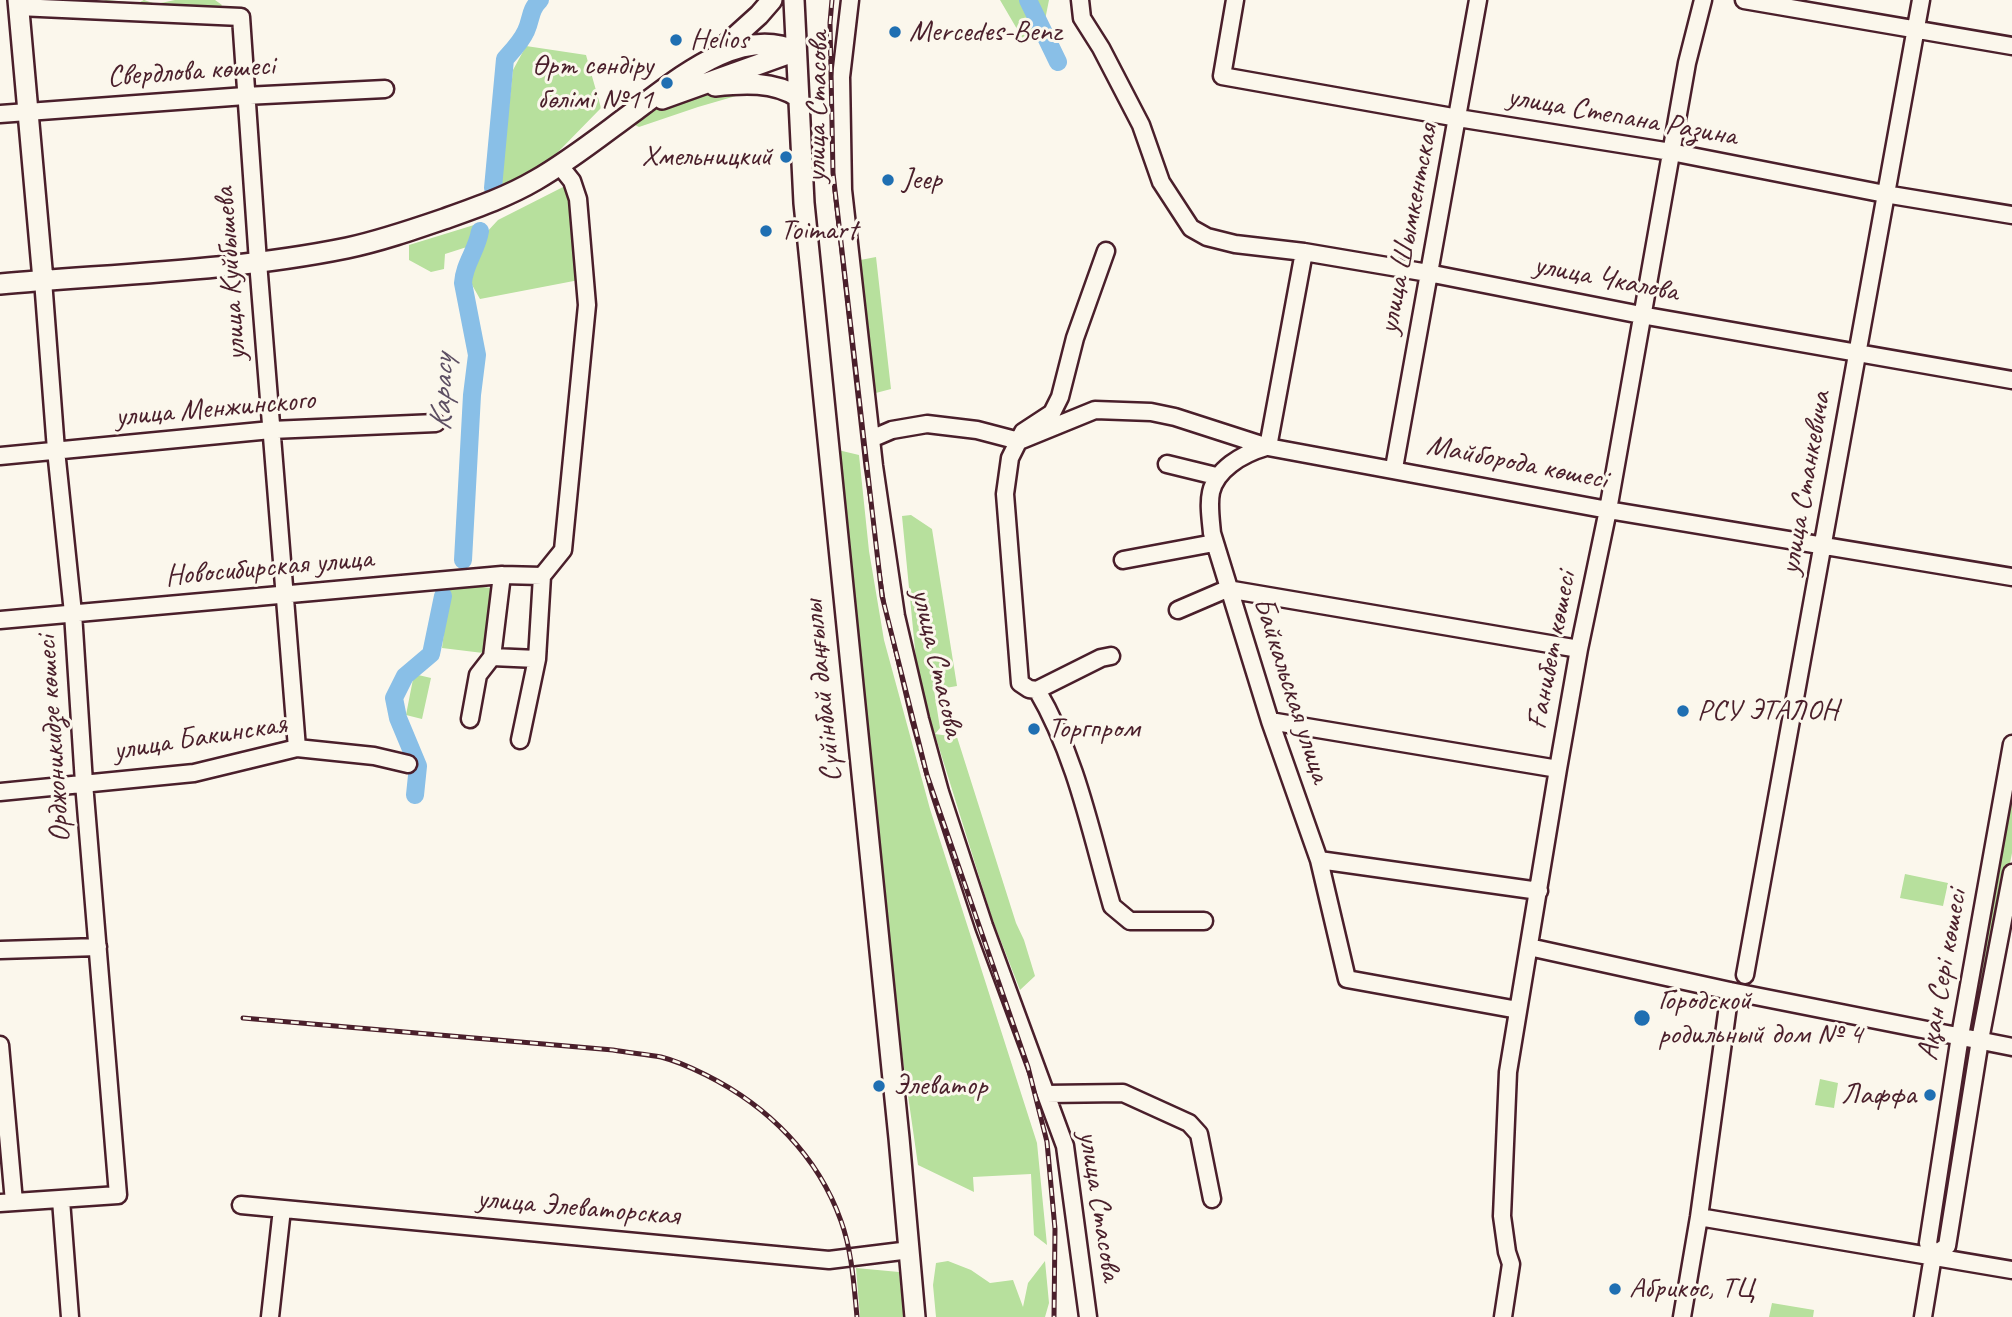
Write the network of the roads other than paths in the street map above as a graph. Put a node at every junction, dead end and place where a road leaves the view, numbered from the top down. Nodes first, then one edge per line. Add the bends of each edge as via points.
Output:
1 (772, 0) edge
2 (794, 0) edge
3 (801, 0) edge
4 (850, 0) edge
5 (1080, 0) edge
6 (1236, 0) edge
7 (1478, 0) edge
8 (1703, 0) edge
9 (1744, 0) edge
10 (1921, 0) edge
11 (18, 4) edge
12 (1916, 30) junction
13 (2012, 46) edge
14 (796, 51) junction
15 (700, 65) junction
16 (385, 89) dead end
17 (680, 92) junction
18 (245, 96) junction
19 (797, 97) junction
20 (637, 110) junction
21 (29, 112) junction
22 (0, 114) edge
23 (1458, 118) junction
24 (1671, 152) junction
25 (560, 166) junction
26 (1885, 194) junction
27 (2012, 215) edge
28 (1106, 251) dead end
29 (1304, 252) junction
30 (258, 262) junction
31 (1428, 273) junction
32 (43, 280) junction
33 (0, 284) edge
34 (1641, 315) junction
35 (1858, 352) junction
36 (2012, 380) edge
37 (436, 423) dead end
38 (271, 430) junction
39 (871, 439) junction
40 (1019, 441) junction
41 (1268, 447) junction
42 (56, 450) junction
43 (0, 456) edge
44 (1167, 464) dead end
45 (1394, 468) junction
46 (1216, 476) junction
47 (1608, 510) junction
48 (1214, 543) junction
49 (1822, 547) junction
50 (1123, 560) dead end
51 (502, 575) junction
52 (542, 576) junction
53 (2012, 577) edge
54 (1227, 589) junction
55 (285, 596) junction
56 (1178, 610) dead end
57 (73, 613) junction
58 (0, 620) edge
59 (1579, 649) junction
60 (492, 656) junction
61 (1111, 656) dead end
62 (537, 659) junction
63 (1037, 690) junction
64 (470, 719) dead end
65 (1270, 722) junction
66 (520, 740) dead end
67 (2012, 744) edge
68 (297, 748) junction
69 (408, 764) dead end
70 (1558, 769) junction
71 (84, 783) junction
72 (0, 792) edge
73 (1319, 860) junction
74 (2012, 873) edge
75 (1539, 891) junction
76 (1204, 921) dead end
77 (98, 947) junction
78 (1529, 947) junction
79 (0, 950) edge
80 (1745, 975) dead end
81 (1730, 991) junction
82 (1518, 1010) junction
83 (1960, 1036) junction
84 (1980, 1040) junction
85 (0, 1045) edge
86 (2012, 1047) edge
87 (1046, 1094) junction
88 (1212, 1199) dead end
89 (61, 1200) junction
90 (7, 1203) edge
91 (242, 1205) dead end
92 (282, 1209) junction
93 (1699, 1217) junction
94 (910, 1250) junction
95 (1933, 1256) junction
96 (2012, 1270) edge
97 (912, 1279) junction
98 (70, 1317) edge
99 (270, 1317) edge
100 (915, 1317) edge
101 (922, 1317) edge
102 (1088, 1317) edge
103 (1503, 1317) edge
104 (1682, 1317) edge
105 (1923, 1317) edge

1 - 15 main road via 731,42
2 - 14 main road
3 - 14 main road
4 - 39 street, улица Стасова via 841,77 843,190
5 - 29 street, улица Чкалова via 1082,18 1141,125 1161,182 1191,228 1235,244
6 - 23 street, улица Степана Разина via 1222,76
7 - 23 street, улица Шымкентская
8 - 24 street, Ғанибет көшесі
9 - 12 street
10 - 12 street, улица Станкевича
11 - 18 street, улица Куйбышева via 241,17
11 - 21 main road
12 - 13 street
12 - 26 street, улица Станкевича
14 - 15 main road via 765,43
14 - 17 main road
14 - 19 main road, Сүйінбай даңғылы
15 - 20 main road
16 - 18 street, Свердлова көшесі
17 - 19 main road via 774,85
17 - 20 main road
18 - 21 street, Свердлова көшесі
18 - 30 street, улица Куйбышева
19 - 94 main road, Сүйінбай даңғылы via 813,297
20 - 25 main road
21 - 22 street, Свердлова көшесі
21 - 32 main road
23 - 24 street, улица Степана Разина
23 - 31 street, улица Шымкентская
24 - 26 street, улица Степана Разина
24 - 34 street, Ғанибет көшесі
25 - 30 main road via 510,194 417,228 351,247
25 - 52 street via 578,199 587,304 563,550
26 - 27 street, улица Степана Разина
26 - 35 street, улица Станкевича
28 - 40 street via 1060,397 1052,413 1023,432
29 - 31 street, улица Чкалова
29 - 41 street
30 - 32 main road
30 - 38 street, улица Куйбышева
31 - 34 street, улица Чкалова
31 - 45 street, улица Шымкентская
32 - 33 main road
32 - 42 street, Орджоникидзе көшесі
34 - 35 street, улица Чкалова
34 - 47 street, Ғанибет көшесі
35 - 36 street, улица Чкалова
35 - 49 street, улица Станкевича
37 - 38 street, улица Менжинского
38 - 42 street, улица Менжинского
38 - 55 street, улица Куйбышева
39 - 40 street via 927,424
39 - 87 street, улица Стасова via 896,617 920,719 984,926
40 - 41 street, Майборода көшесі via 1095,410 1163,414
40 - 63 street via 1010,458 1005,494 1020,683
41 - 45 street, Майборода көшесі
41 - 46 street via 1247,452
42 - 43 street, улица Менжинского
42 - 57 street, Орджоникидзе көшесі
44 - 46 street
45 - 47 street, Майборода көшесі
46 - 48 street, Байкальская улица via 1209,506
47 - 49 street, Майборода көшесі
47 - 59 street, Ғанибет көшесі
48 - 50 street
48 - 54 street, Байкальская улица
49 - 53 street, Майборода көшесі
49 - 80 street, улица Станкевича
51 - 52 street, Новосибирская улица
51 - 55 street, Новосибирская улица
51 - 60 street
52 - 62 street
54 - 56 street
54 - 59 street
54 - 65 street, Байкальская улица
55 - 57 street, Новосибирская улица
55 - 68 street, улица Куйбышева
57 - 58 street, Новосибирская улица
57 - 71 street, Орджоникидзе көшесі
59 - 70 street, Ғанибет көшесі
60 - 62 street
60 - 64 street via 478,675
61 - 63 street
62 - 66 street
63 - 76 street via 1068,751 1112,906 1130,920
65 - 70 street
65 - 73 street, Байкальская улица
67 - 83 street, Ақан Сері көшесі
68 - 69 street, улица Бакинская
68 - 71 street, улица Бакинская via 194,772
70 - 75 street, Ғанибет көшесі
71 - 72 street, улица Бакинская
71 - 77 street, Орджоникидзе көшесі
73 - 75 street
73 - 82 street, Байкальская улица via 1347,979
74 - 84 street, Ақан Сері көшесі
75 - 78 street, Ғанибет көшесі
77 - 79 street
77 - 89 street, Орджоникидзе көшесі via 118,1195
78 - 81 street
78 - 82 street, Ғанибет көшесі
81 - 83 street
81 - 93 street
82 - 103 street, Ғанибет көшесі via 1507,1072 1502,1216 1511,1264
83 - 84 street
83 - 95 street, Ақан Сері көшесі via 1928,1243
84 - 86 street
84 - 95 street, Ақан Сері көшесі via 1947,1246
85 - 90 street
87 - 88 street via 1123,1093 1189,1123 1199,1134
87 - 102 street, улица Стасова via 1065,1146
89 - 90 street
89 - 98 street
91 - 92 street, улица Элеваторская
92 - 94 street, улица Элеваторская via 829,1260
92 - 99 street
93 - 95 street
93 - 104 street
94 - 97 main road, Сүйінбай даңғылы
95 - 96 street
95 - 105 street, Ақан Сері көшесі
97 - 100 main road, Сүйінбай даңғылы
97 - 101 main road, Сүйінбай даңғылы

